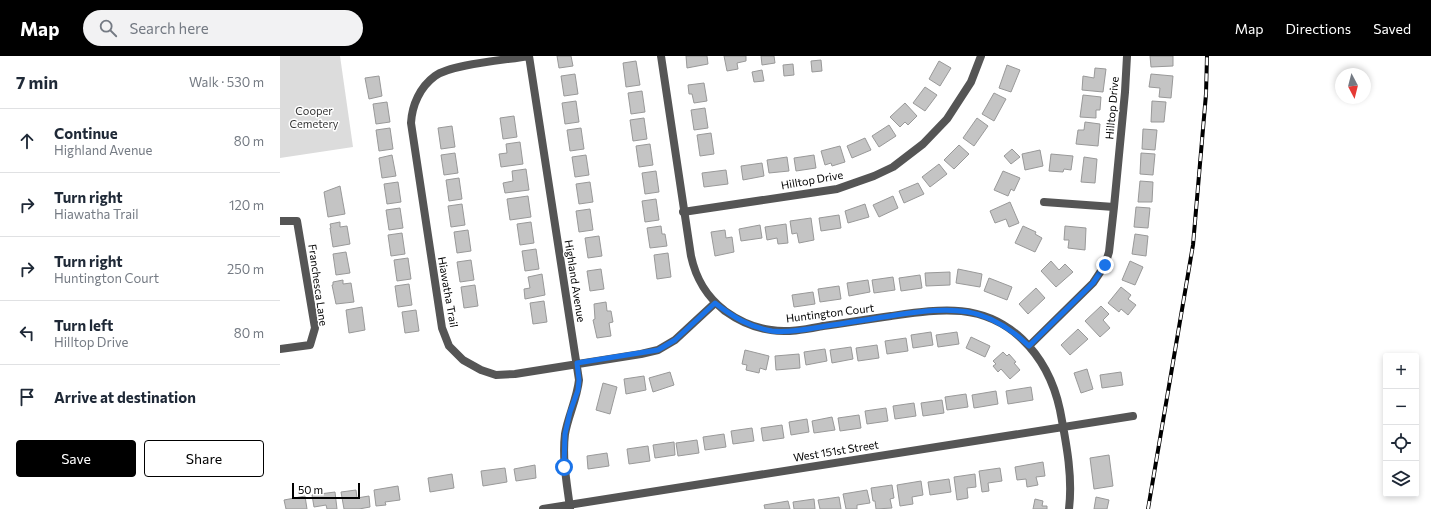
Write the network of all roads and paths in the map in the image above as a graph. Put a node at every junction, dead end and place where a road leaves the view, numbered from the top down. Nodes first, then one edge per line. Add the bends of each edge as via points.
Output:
1 (529, 56) edge
2 (661, 56) edge
3 (981, 56) edge
4 (1127, 56) edge
5 (1044, 202) dead end
6 (1114, 207) junction
7 (683, 212) junction
8 (280, 221) edge
9 (715, 303) junction
10 (1029, 346) junction
11 (280, 349) edge
12 (577, 363) junction
13 (1133, 416) dead end
14 (1063, 426) junction
15 (569, 506) edge
16 (543, 509) edge
17 (1069, 509) edge

1 - 12 street, Highland Avenue
1 - 12 street, Hiawatha Trail via 454,68 436,75 421,89 412,110 411,123 442,328 449,346 463,360 496,375
2 - 7 street, Huntington Court
3 - 7 street, Hilltop Drive via 971,82 948,119 923,144 894,167 837,189
4 - 6 street, Hilltop Drive
5 - 6 street
6 - 10 street, Hilltop Drive via 1105,265 1093,283
7 - 9 street, Huntington Court via 693,266 704,290
8 - 11 street, Franchesca Lane via 297,221 315,328 310,345
9 - 10 street, Huntington Court via 736,319 773,331 801,330 938,309 967,311 994,320 1017,334
9 - 12 street, Hiawatha Trail via 675,340 658,350
10 - 14 street, Huntington Court via 1044,365 1053,384
12 - 15 street, Highland Avenue via 578,390 565,434 564,467
13 - 14 street, West 151st Street
14 - 15 street, West 151st Street
14 - 17 street, Huntington Court via 1070,472
15 - 16 street, West 151st Street

